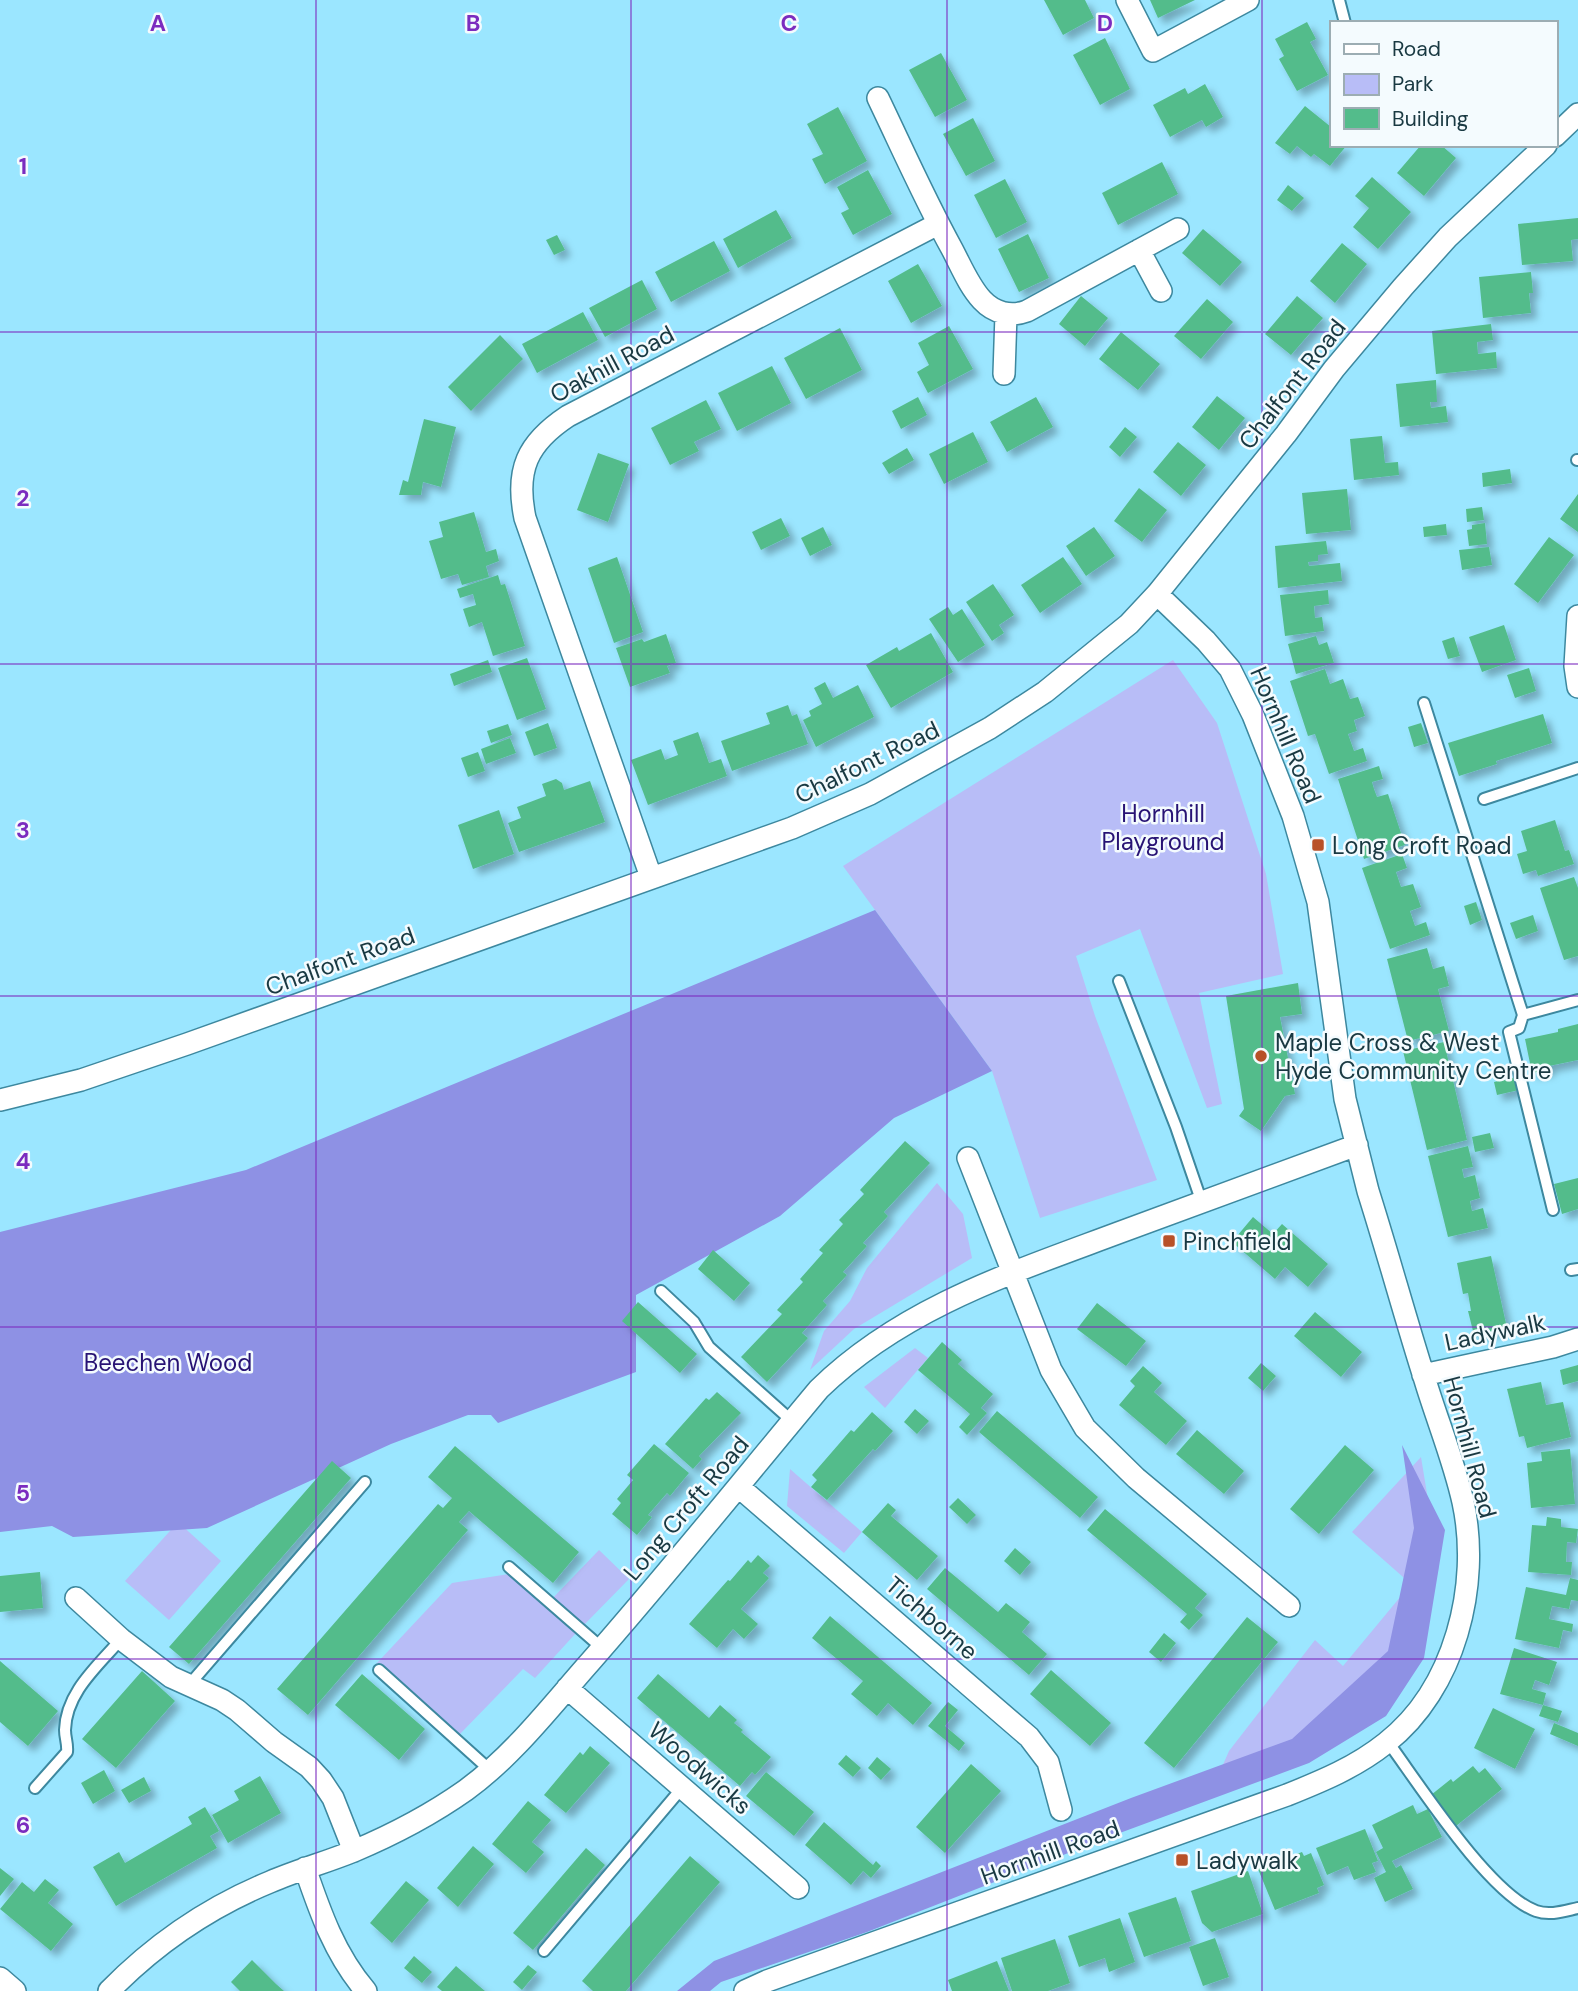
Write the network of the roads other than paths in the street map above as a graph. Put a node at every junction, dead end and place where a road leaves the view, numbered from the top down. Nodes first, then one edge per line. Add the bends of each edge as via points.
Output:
1 (1127, 0) edge
2 (1248, 0) edge
3 (1339, 0) edge
4 (1344, 21) edge
5 (878, 98) dead end
6 (1578, 114) edge
7 (1557, 134) edge
8 (1544, 147) edge
9 (938, 224) junction
10 (1178, 229) dead end
11 (1139, 250) junction
12 (1161, 291) dead end
13 (1006, 314) junction
14 (1004, 374) dead end
15 (1157, 594) junction
16 (1578, 616) edge
17 (1578, 687) edge
18 (1424, 702) dead end
19 (1578, 768) edge
20 (1484, 799) dead end
21 (651, 877) junction
22 (1119, 981) dead end
23 (1578, 1000) edge
24 (1523, 1014) junction
25 (0, 1100) edge
26 (1357, 1145) junction
27 (968, 1158) dead end
28 (1202, 1203) junction
29 (1553, 1210) dead end
30 (1013, 1272) junction
31 (661, 1291) dead end
32 (1578, 1339) edge
33 (1423, 1375) junction
34 (792, 1421) junction
35 (365, 1482) dead end
36 (739, 1487) junction
37 (509, 1567) dead end
38 (76, 1598) dead end
39 (1289, 1606) dead end
40 (121, 1639) junction
41 (602, 1648) junction
42 (379, 1670) dead end
43 (189, 1685) junction
44 (568, 1688) junction
45 (1388, 1742) junction
46 (491, 1771) junction
47 (35, 1788) dead end
48 (681, 1788) junction
49 (1061, 1810) dead end
50 (354, 1851) junction
51 (304, 1868) junction
52 (798, 1888) dead end
53 (1578, 1908) edge
54 (544, 1951) dead end
55 (0, 1978) edge
56 (15, 1991) edge
57 (109, 1991) edge
58 (366, 1991) edge
59 (745, 1991) edge

1 - 2 street via 1153,51
3 - 4 lane
5 - 9 street
6 - 7 street
8 - 15 street, Chalfont Road via 1447,237 1403,287
9 - 13 street via 978,295
9 - 21 street, Oakhill Road via 568,416 539,439 524,466 520,481 525,518
10 - 11 street
11 - 12 street
11 - 13 street via 1027,311
13 - 14 street
15 - 21 street, Chalfont Road via 1104,646 990,728 830,812
15 - 26 street, Hornhill Road via 1230,669 1293,816 1318,902 1346,1099
16 - 17 street
18 - 24 lane
19 - 20 lane
21 - 25 street, Chalfont Road via 187,1044 81,1080
22 - 28 lane
23 - 24 lane
24 - 29 lane via 1519,1028 1509,1031
26 - 28 street, Long Croft Road
26 - 33 street, Hornhill Road
27 - 30 street
28 - 30 street, Long Croft Road
30 - 34 street, Long Croft Road via 950,1298 886,1334 840,1368
30 - 39 street via 1051,1370 1086,1429 1136,1478
31 - 34 lane via 694,1322 709,1347
32 - 33 street, Ladywalk
33 - 45 street, Hornhill Road via 1463,1502 1468,1581 1454,1647 1427,1698
34 - 36 street, Long Croft Road
35 - 43 lane
36 - 41 street, Long Croft Road
36 - 49 street, Tichborne via 1029,1737 1048,1762
37 - 41 lane
38 - 40 street
40 - 43 street
40 - 47 lane via 76,1690 65,1731 67,1752
41 - 44 street, Long Croft Road
42 - 46 lane
43 - 50 street via 237,1710 315,1773 333,1798
44 - 46 street, Long Croft Road
44 - 48 street, Woodwicks
45 - 53 lane via 1490,1877 1536,1911 1553,1914
45 - 59 street, Hornhill Road via 1337,1774 1287,1795
46 - 50 street, Long Croft Road via 426,1815
48 - 52 street, Woodwicks
48 - 54 lane
50 - 51 street, Long Croft Road
51 - 57 street, Long Croft Road via 198,1919
51 - 58 street via 338,1952
55 - 56 street

